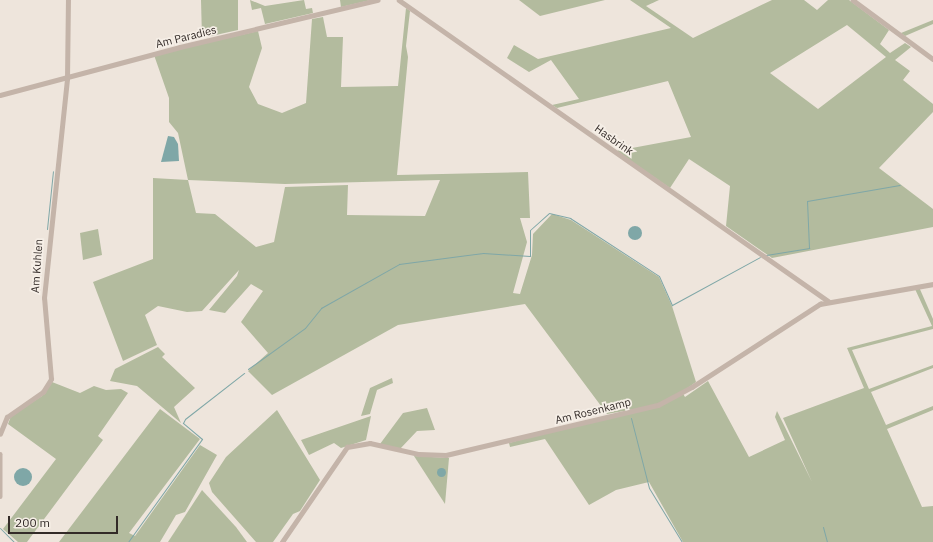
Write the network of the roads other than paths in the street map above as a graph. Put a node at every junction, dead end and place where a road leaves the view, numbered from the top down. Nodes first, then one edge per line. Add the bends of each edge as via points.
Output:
1 (68, 0) edge
2 (377, 0) edge
3 (399, 0) edge
4 (853, 0) edge
5 (933, 60) edge
6 (67, 76) junction
7 (0, 95) edge
8 (933, 284) edge
9 (819, 295) junction
10 (828, 301) junction
11 (820, 304) junction
12 (0, 434) edge
13 (0, 454) edge
14 (0, 496) edge
15 (282, 542) edge

1 - 6 street, Am Kuhlen
2 - 6 street, Am Paradies
3 - 9 street, Hasbrink
4 - 5 street
6 - 7 street, Am Paradies
6 - 12 street, Am Kuhlen via 44,298 51,379 43,392 6,417
8 - 10 street, Am Rosenkamp
9 - 10 street, Hasbrink
9 - 11 street
10 - 11 street, Am Rosenkamp
11 - 15 street, Am Rosenkamp via 692,387 658,405 446,455 419,454 370,443 347,447
13 - 14 street

